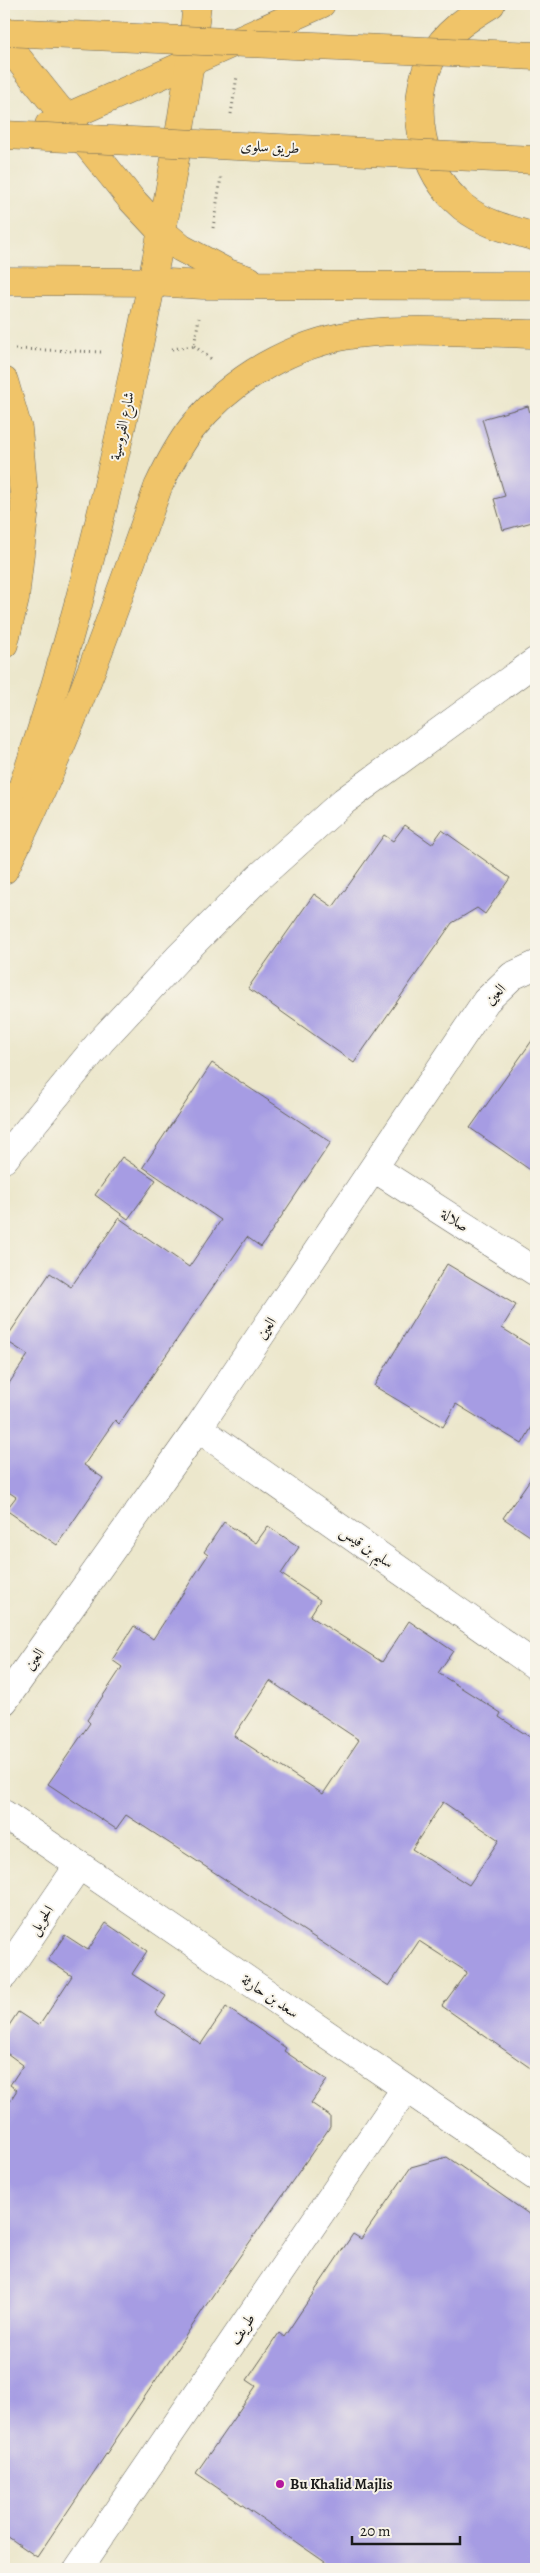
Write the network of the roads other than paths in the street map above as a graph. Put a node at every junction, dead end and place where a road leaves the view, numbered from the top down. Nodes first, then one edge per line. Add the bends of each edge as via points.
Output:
1 (197, 4) edge
2 (321, 4) edge
3 (491, 4) edge
4 (4, 32) edge
5 (4, 41) edge
6 (536, 56) edge
7 (191, 61) junction
8 (65, 118) junction
9 (4, 135) edge
10 (4, 146) edge
11 (536, 160) edge
12 (161, 231) junction
13 (536, 237) edge
14 (4, 281) edge
15 (152, 282) junction
16 (265, 285) junction
17 (536, 286) edge
18 (536, 334) edge
19 (4, 381) edge
20 (4, 644) edge
21 (536, 661) edge
22 (4, 838) edge
23 (4, 870) edge
24 (536, 965) edge
25 (4, 1159) edge
26 (374, 1168) junction
27 (536, 1272) edge
28 (198, 1428) junction
29 (536, 1666) edge
30 (4, 1701) edge
31 (4, 1814) edge
32 (79, 1865) junction
33 (4, 1975) edge
34 (406, 2089) junction
35 (536, 2177) edge
36 (78, 2569) edge

1 - 7 main road, شارع الفروسية
2 - 7 main road
3 - 13 main road via 458,24 433,57 419,96 421,137 436,176 463,207 499,227
4 - 6 main road, bridge
5 - 8 main road
7 - 8 main road
7 - 12 main road, شارع الفروسية
8 - 10 main road
8 - 12 main road
9 - 11 main road, طريق سلوى, bridge
12 - 15 main road, شارع الفروسية
12 - 16 main road via 181,248 207,262
14 - 15 main road
15 - 16 main road via 203,286
15 - 22 main road, شارع الفروسية via 91,557 66,651
16 - 17 main road
18 - 23 main road via 389,332 326,340 268,364 215,403 173,456 158,487 58,756
19 - 20 main road via 18,429 25,508 15,599
21 - 25 street via 344,801 259,877 101,1041
24 - 26 street, العين via 512,976 486,1001
26 - 27 street, صلالة
26 - 28 street, العين
28 - 29 street, سليم بن قيس
28 - 30 street, العين
31 - 32 street, سعد بن حارثة
32 - 33 street, الحويل
32 - 34 street, سعد بن حارثة
34 - 35 street, سعد بن حارثة
34 - 36 street, طريف

